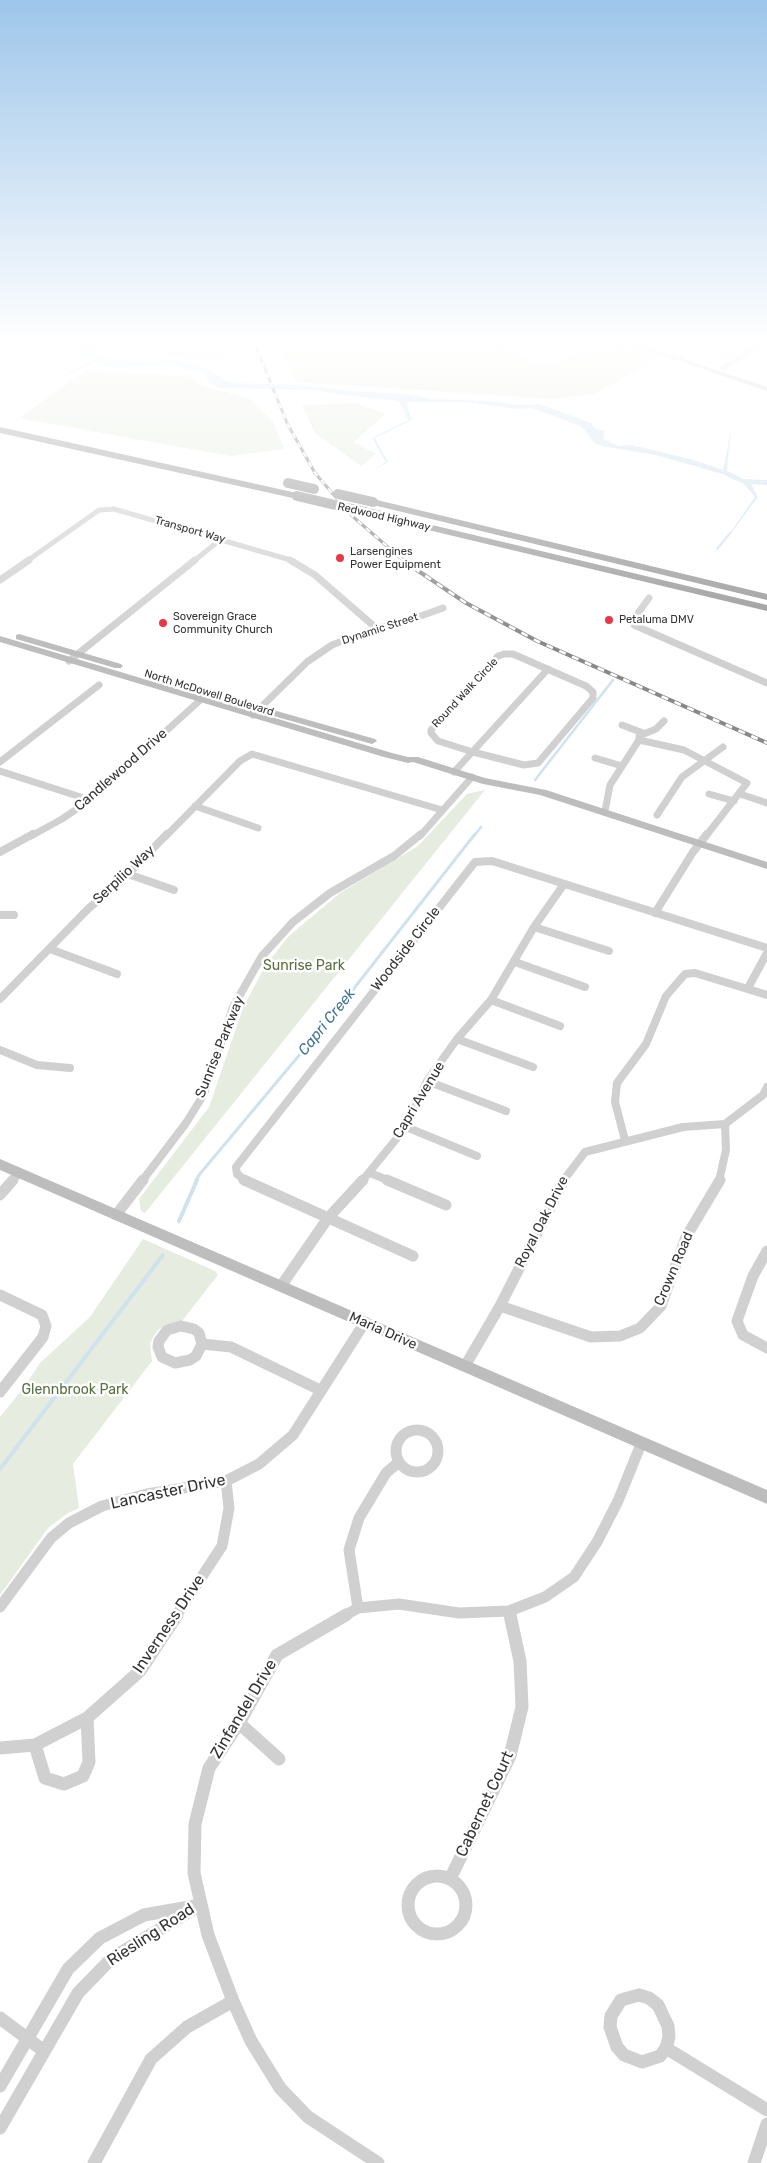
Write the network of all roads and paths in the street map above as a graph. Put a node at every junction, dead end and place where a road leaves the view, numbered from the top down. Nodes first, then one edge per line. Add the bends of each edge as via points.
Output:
1 (58, 443) edge
2 (99, 443) edge
3 (221, 539) junction
4 (0, 580) edge
5 (767, 597) edge
6 (649, 598) dead end
7 (443, 608) dead end
8 (767, 608) edge
9 (376, 628) junction
10 (0, 631) edge
11 (0, 640) edge
12 (78, 653) junction
13 (69, 661) junction
14 (548, 669) junction
15 (767, 683) edge
16 (99, 684) dead end
17 (204, 696) junction
18 (256, 712) junction
19 (664, 721) dead end
20 (622, 726) dead end
21 (643, 733) junction
22 (639, 740) junction
23 (723, 747) dead end
24 (473, 752) junction
25 (595, 758) dead end
26 (706, 761) junction
27 (0, 762) edge
28 (622, 766) junction
29 (0, 771) edge
30 (454, 772) junction
31 (472, 777) junction
32 (530, 792) junction
33 (709, 794) dead end
34 (740, 794) junction
35 (90, 800) junction
36 (734, 801) junction
37 (767, 803) edge
38 (195, 806) junction
39 (442, 810) junction
40 (605, 811) junction
41 (657, 815) dead end
42 (631, 822) junction
43 (258, 828) dead end
44 (699, 844) junction
45 (0, 852) edge
46 (766, 864) edge
47 (128, 874) junction
48 (564, 884) junction
49 (174, 890) dead end
50 (655, 912) junction
51 (0, 915) edge
52 (14, 915) dead end
53 (534, 927) junction
54 (767, 948) edge
55 (50, 949) junction
56 (609, 950) dead end
57 (767, 953) edge
58 (515, 962) junction
59 (116, 974) dead end
60 (585, 987) dead end
61 (748, 988) junction
62 (767, 995) edge
63 (0, 999) edge
64 (491, 1000) junction
65 (560, 1026) dead end
66 (457, 1039) junction
67 (0, 1050) edge
68 (533, 1067) dead end
69 (70, 1068) dead end
70 (428, 1081) junction
71 (767, 1087) edge
72 (506, 1111) dead end
73 (725, 1124) junction
74 (406, 1127) junction
75 (625, 1140) junction
76 (477, 1156) dead end
77 (0, 1164) edge
78 (20, 1172) junction
79 (370, 1174) junction
80 (0, 1195) edge
81 (446, 1206) dead end
82 (116, 1215) junction
83 (328, 1218) junction
84 (767, 1251) edge
85 (413, 1256) dead end
86 (282, 1286) junction
87 (0, 1296) edge
88 (500, 1306) junction
89 (365, 1322) junction
90 (202, 1344) dead end
91 (767, 1348) edge
92 (465, 1366) junction
93 (320, 1390) junction
94 (0, 1392) edge
95 (641, 1444) junction
96 (399, 1462) dead end
97 (226, 1481) junction
98 (767, 1497) edge
99 (0, 1607) edge
100 (358, 1608) junction
101 (509, 1611) junction
102 (87, 1718) junction
103 (239, 1723) junction
104 (35, 1745) junction
105 (0, 1748) edge
106 (279, 1759) dead end
107 (450, 1878) junction
108 (200, 1905) junction
109 (234, 2001) junction
110 (0, 2018) edge
111 (28, 2039) junction
112 (666, 2048) junction
113 (44, 2051) junction
114 (0, 2086) edge
115 (767, 2110) edge
116 (767, 2124) edge
117 (0, 2128) edge
118 (94, 2163) edge
119 (378, 2163) edge
120 (754, 2163) edge

1 - 8 highway, Redwood Highway, bridge
2 - 5 highway, Redwood Highway, bridge via 373,502
3 - 4 street, Transport Way via 105,508
3 - 9 street, Transport Way via 302,565
3 - 12 street
6 - 15 street via 633,620 634,625
7 - 9 street, Dynamic Street via 402,623
9 - 18 street, Dynamic Street via 328,647 307,662
10 - 12 main road, North McDowell Boulevard
11 - 13 main road, North McDowell Boulevard
12 - 13 street
12 - 17 main road, North McDowell Boulevard
13 - 17 main road, North McDowell Boulevard
14 - 24 street
14 - 24 street, Round Walk Circle via 513,654 498,656 431,730 438,741
14 - 24 street, Round Walk Circle via 594,692 593,698 538,763 524,766
16 - 27 street
17 - 18 main road, North McDowell Boulevard
17 - 35 street, Candlewood Drive
18 - 30 main road, North McDowell Boulevard via 388,755 414,759
19 - 21 street via 656,729
20 - 21 street
21 - 22 street
22 - 26 street via 684,750
22 - 28 street
23 - 26 street
24 - 30 street
25 - 28 street
26 - 34 street via 745,780 746,786
26 - 41 street via 682,777
28 - 40 street via 610,786
29 - 35 street
30 - 31 main road, North McDowell Boulevard
31 - 32 main road, North McDowell Boulevard
31 - 39 street, Sunrise Parkway
32 - 40 main road, North McDowell Boulevard via 542,792
32 - 42 main road, North McDowell Boulevard via 543,801 598,818
33 - 36 street
34 - 36 street
34 - 37 street
35 - 45 street, Candlewood Drive
36 - 44 street
38 - 39 street, Serpilio Way via 240,761 252,754
38 - 43 street
38 - 47 street, Serpilio Way
39 - 82 street, Sunrise Parkway via 419,837 394,856 330,893 293,922 262,956 233,1007 204,1094 186,1124
40 - 42 main road, North McDowell Boulevard
42 - 44 main road, North McDowell Boulevard
44 - 46 main road, North McDowell Boulevard
44 - 50 street
47 - 49 street
47 - 55 street, Serpilio Way
48 - 50 street
48 - 53 street, Capri Avenue
48 - 83 street, Woodside Circle via 492,860 475,862 236,1167 237,1174 245,1181
50 - 54 street
51 - 52 street
53 - 56 street
53 - 58 street, Capri Avenue
55 - 59 street
55 - 63 street, Serpilio Way
57 - 61 street
58 - 60 street
58 - 64 street, Capri Avenue
61 - 62 street
61 - 75 street via 695,973 684,974 666,996 646,1044 618,1083 615,1102
64 - 65 street
64 - 66 street, Capri Avenue
66 - 68 street
66 - 70 street, Capri Avenue
67 - 69 street via 37,1065
70 - 72 street
70 - 74 street, Capri Avenue
71 - 73 street via 763,1095
73 - 75 street, Royal Oak Drive via 683,1127
73 - 88 street, Crown Road via 726,1150 720,1180 686,1237 661,1306 640,1328 620,1336 591,1337
74 - 76 street
74 - 79 street, Capri Avenue
75 - 88 street, Royal Oak Drive via 585,1152 569,1171
77 - 78 main road, Maria Drive
78 - 80 street
78 - 82 main road, Maria Drive
79 - 81 street
79 - 83 street, Capri Avenue
82 - 86 main road, Maria Drive
83 - 85 street
83 - 86 street, Capri Avenue
84 - 91 street via 753,1276 737,1321 743,1335
86 - 89 main road, Maria Drive
87 - 94 street via 42,1315 46,1326 43,1337
88 - 92 street, Royal Oak Drive
89 - 92 main road, Maria Drive
89 - 93 street, Lancaster Drive
90 - 93 street via 230,1348
92 - 95 main road, Maria Drive
93 - 97 street, Lancaster Drive via 294,1434 259,1464
95 - 98 main road, Maria Drive
95 - 101 street, Zinfandel Drive via 618,1501 574,1577 545,1596
96 - 100 street via 386,1473 360,1518 349,1550
97 - 99 street, Lancaster Drive via 155,1492 102,1506 69,1523 51,1538
97 - 102 street, Inverness Drive via 229,1508 222,1546 140,1671
100 - 101 street, Zinfandel Drive via 399,1604 459,1612
100 - 103 street, Zinfandel Drive via 277,1655
101 - 107 street, Cabernet Court via 520,1661 522,1706 510,1756
102 - 104 street, Inverness Drive
102 - 104 street via 90,1762 83,1776 64,1784 45,1778
103 - 106 street
103 - 108 street, Zinfandel Drive via 209,1768 195,1824 194,1873
104 - 105 street, Inverness Drive
107 - 107 street via 433,1875 417,1884 412,1892 410,1911 420,1928 428,1933 446,1934 460,1922 465,1903 458,1885
108 - 109 street, Zinfandel Drive
108 - 111 street, Riesling Road via 144,1915 100,1938 68,1969
108 - 113 street, Riesling Road via 112,1958 78,1993
109 - 118 street via 187,2027 151,2059
109 - 119 street, Zinfandel Drive via 251,2041 280,2088 308,2118
110 - 111 street
111 - 113 street
111 - 114 street, Riesling Road
112 - 112 street via 668,2026 658,2005 639,1995 621,2000 611,2016 610,2027 620,2051 642,2062 660,2056
112 - 115 street
113 - 117 street, Riesling Road
116 - 120 street

